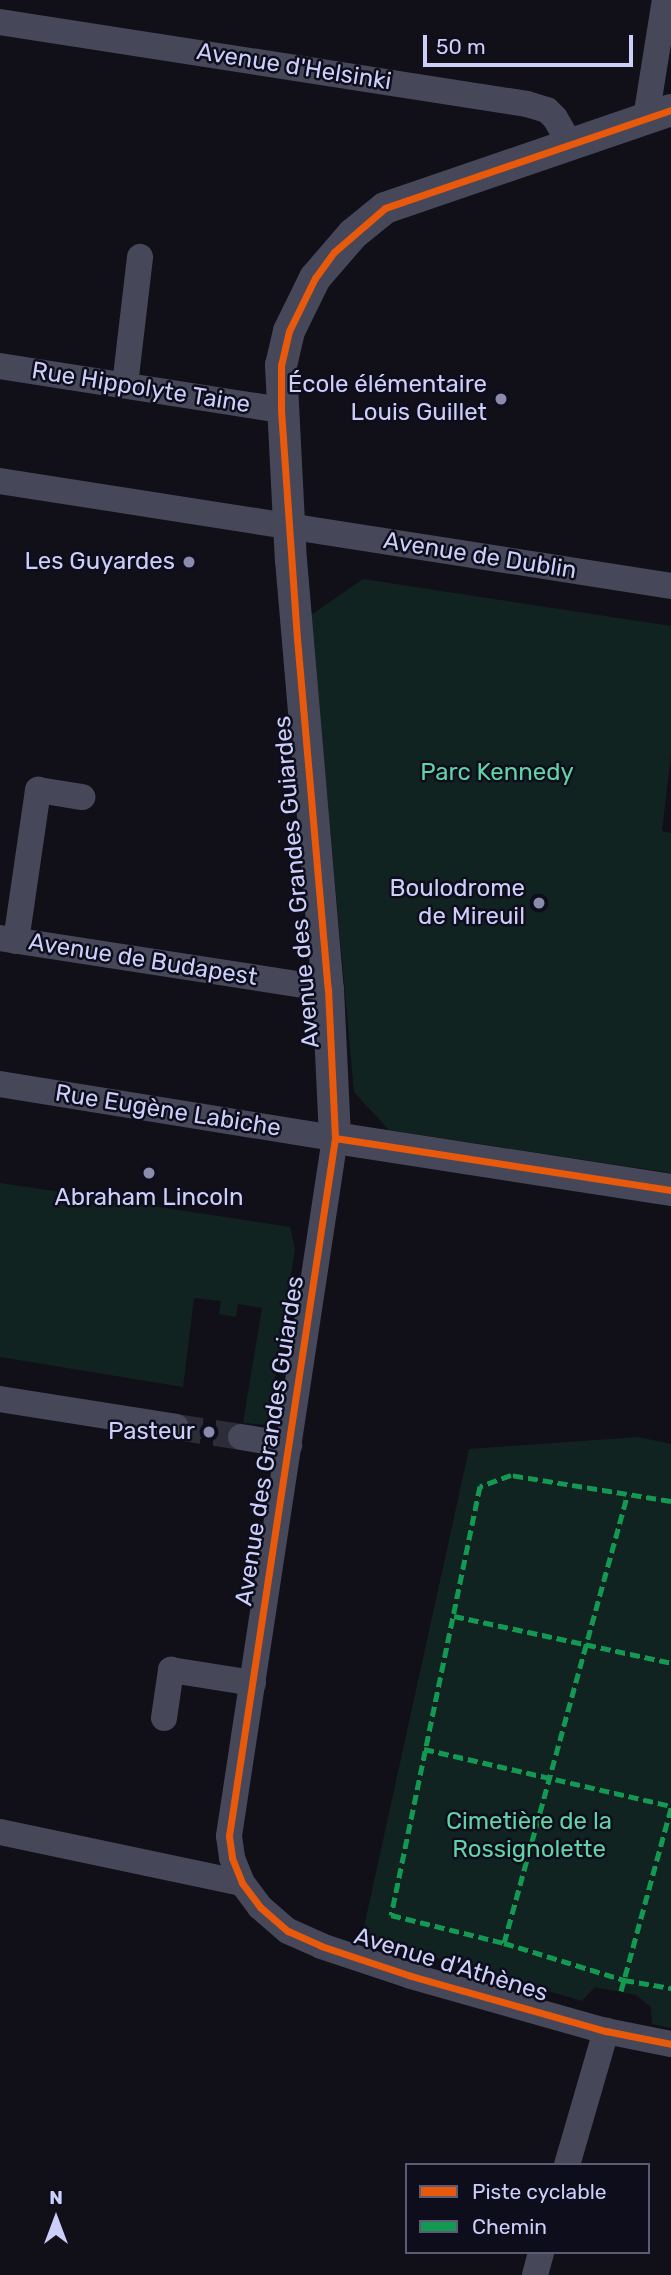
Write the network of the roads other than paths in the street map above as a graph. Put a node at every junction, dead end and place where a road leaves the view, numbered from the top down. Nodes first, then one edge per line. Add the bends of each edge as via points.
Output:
1 (664, 0) edge
2 (0, 22) edge
3 (659, 114) edge
4 (570, 144) junction
5 (140, 257) dead end
6 (0, 366) edge
7 (125, 386) junction
8 (281, 410) junction
9 (0, 481) edge
10 (289, 526) junction
11 (671, 586) edge
12 (82, 797) dead end
13 (8, 939) edge
14 (328, 989) junction
15 (0, 1084) edge
16 (335, 1138) junction
17 (671, 1190) edge
18 (0, 1399) edge
19 (176, 1427) tunnel mouth
20 (241, 1437) tunnel mouth
21 (289, 1445) junction
22 (253, 1683) junction
23 (164, 1718) dead end
24 (0, 1832) edge
25 (242, 1883) junction
26 (606, 2031) junction
27 (671, 2044) edge
28 (568, 2163) edge
29 (540, 2254) edge
30 (535, 2275) edge

1 - 3 street
2 - 4 street, Avenue d'Helsinki via 527,104 547,110
3 - 4 street, Avenue des Grandes Guiardes
4 - 8 street, Avenue des Grandes Guiardes via 385,208 353,233 315,278 289,331 281,365
5 - 7 street
6 - 7 street, Rue Hippolyte Taine
7 - 8 street, Rue Hippolyte Taine
8 - 10 street, Avenue des Grandes Guiardes
9 - 10 street, Avenue de Dublin
10 - 11 street, Avenue de Dublin
10 - 14 street, Avenue des Grandes Guiardes
12 - 13 street via 38,790
13 - 14 street, Avenue de Budapest
14 - 16 street, Avenue des Grandes Guiardes
15 - 16 street, Rue Eugène Labiche
16 - 17 street
16 - 21 street, Avenue des Grandes Guiardes
18 - 19 street
20 - 21 street
21 - 22 street, Avenue des Grandes Guiardes
22 - 23 street via 171,1670
22 - 25 street, Avenue des Grandes Guiardes via 229,1836
24 - 25 street
25 - 26 street, Avenue d'Athènes via 260,1907 288,1931 321,1946
26 - 27 street, Avenue d'Athènes
26 - 28 street
29 - 30 street

